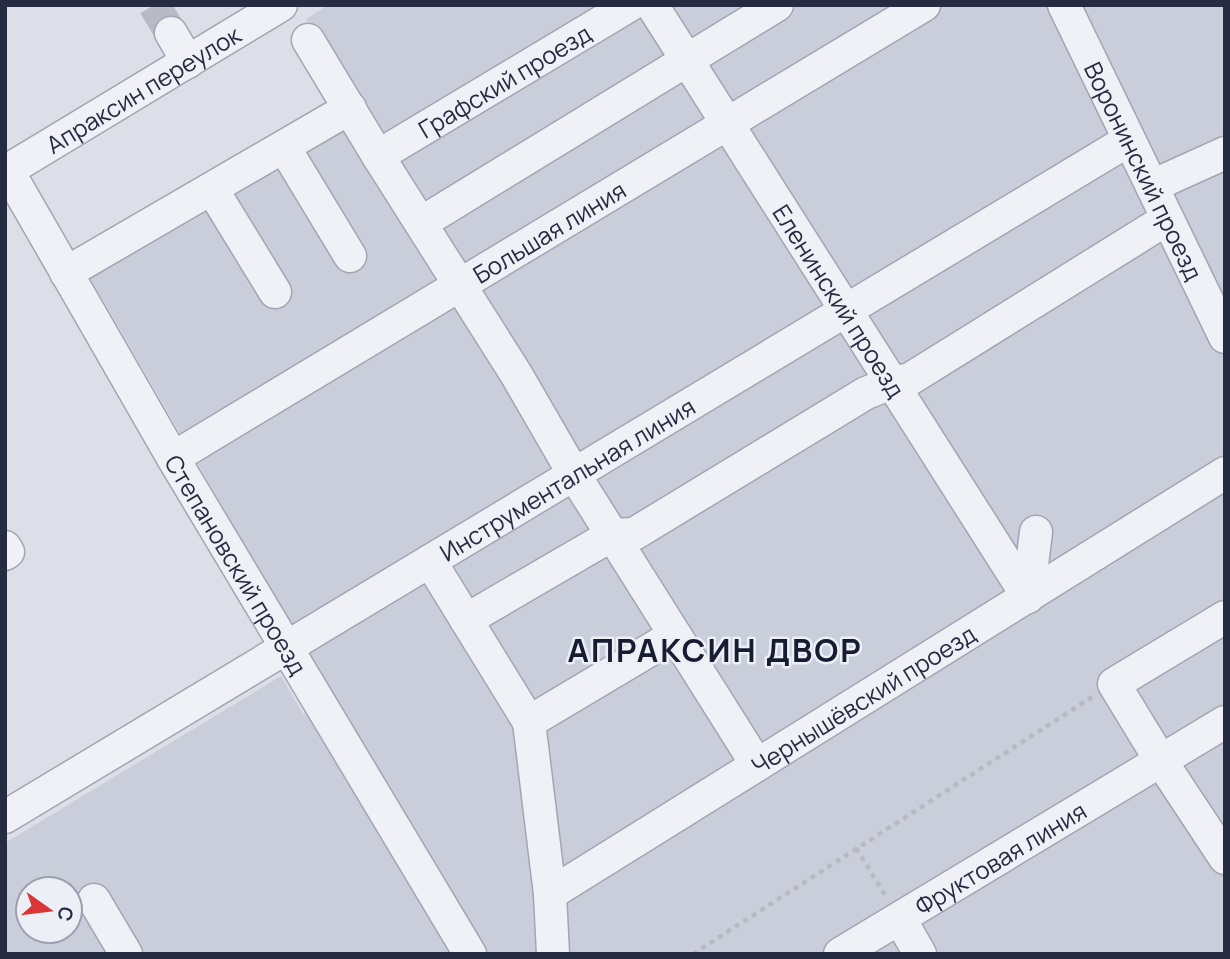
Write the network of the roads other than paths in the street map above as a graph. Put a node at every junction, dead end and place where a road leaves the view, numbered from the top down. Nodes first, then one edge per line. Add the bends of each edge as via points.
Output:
1 (281, 5) edge
2 (630, 5) edge
3 (652, 5) edge
4 (777, 5) edge
5 (924, 5) edge
6 (1064, 5) edge
7 (171, 33) tunnel mouth
8 (308, 40) dead end
9 (687, 59) junction
10 (188, 61) junction
11 (350, 108) junction
12 (727, 123) junction
13 (1129, 140) junction
14 (284, 147) junction
15 (1225, 153) edge
16 (378, 156) junction
17 (6, 171) edge
18 (1152, 186) junction
19 (212, 188) junction
20 (1167, 219) junction
21 (421, 223) junction
22 (350, 256) dead end
23 (66, 273) junction
24 (460, 285) junction
25 (275, 292) dead end
26 (847, 312) junction
27 (1225, 337) edge
28 (892, 383) junction
29 (173, 458) junction
30 (1225, 473) edge
31 (575, 476) junction
32 (1036, 531) dead end
33 (612, 535) junction
34 (5, 547) edge
35 (5, 554) edge
36 (430, 561) junction
37 (1028, 597) junction
38 (1225, 617) edge
39 (466, 620) junction
40 (674, 635) junction
41 (286, 647) junction
42 (530, 722) junction
43 (1225, 722) edge
44 (1161, 761) junction
45 (757, 765) junction
46 (5, 817) edge
47 (1225, 858) edge
48 (550, 894) junction
49 (94, 900) dead end
50 (900, 919) junction
51 (126, 954) edge
52 (470, 954) edge
53 (553, 954) edge
54 (840, 954) edge
55 (920, 954) edge

1 - 10 street, Апраксин переулок
2 - 16 street, Графский проезд
3 - 9 street, Еленинский проезд
4 - 9 street
5 - 12 street, Большая линия
6 - 13 street, Воронинский проезд
7 - 10 street
8 - 11 street
9 - 12 street, Еленинский проезд
9 - 21 street
10 - 17 street, Апраксин переулок
11 - 14 street
11 - 16 street
12 - 24 street, Большая линия
12 - 26 street, Еленинский проезд
13 - 18 street, Воронинский проезд
13 - 26 street, Инструментальная линия
14 - 19 street
14 - 22 street
15 - 18 street
16 - 21 street
17 - 23 street, Степановский проезд
18 - 20 street, Воронинский проезд
19 - 23 street
19 - 25 street
20 - 27 street, Воронинский проезд
20 - 28 street via 910,379
21 - 24 street
23 - 29 street, Степановский проезд
24 - 29 street, Большая линия
24 - 31 street
26 - 28 street, Еленинский проезд
26 - 31 street, Инструментальная линия
28 - 33 street via 866,393 634,534
28 - 37 street, Еленинский проезд
29 - 41 street, Степановский проезд
30 - 37 street, Чернышёвский проезд
31 - 33 street
31 - 36 street, Инструментальная линия
32 - 37 street
33 - 39 street
33 - 40 street
34 - 35 street
36 - 39 street
36 - 41 street, Инструментальная линия
37 - 45 street, Чернышёвский проезд
38 - 44 street via 1114,684
39 - 42 street
40 - 42 street
40 - 45 street
41 - 46 street, Инструментальная линия
41 - 52 street, Степановский проезд
42 - 48 street
43 - 44 street, Фруктовая линия
44 - 47 street
44 - 50 street, Фруктовая линия
45 - 48 street, Чернышёвский проезд
48 - 53 street
49 - 51 street
50 - 54 street, Фруктовая линия
50 - 55 street

